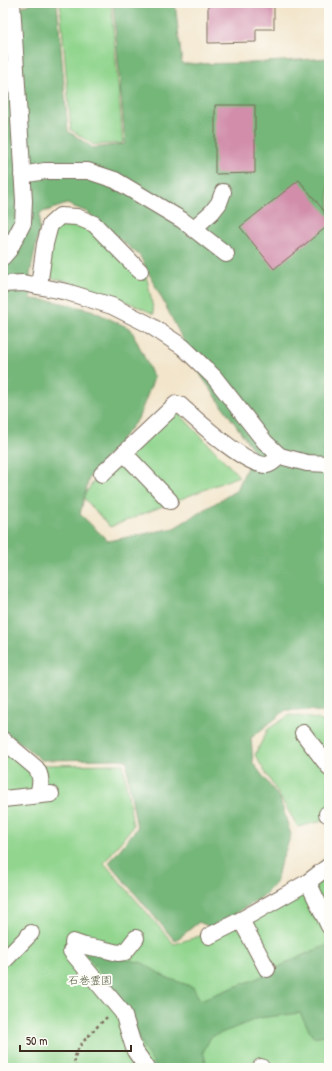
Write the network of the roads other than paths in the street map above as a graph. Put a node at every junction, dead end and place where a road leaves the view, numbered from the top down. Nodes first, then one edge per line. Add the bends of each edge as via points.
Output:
1 (12, 3) edge
2 (22, 175) junction
3 (223, 192) dead end
4 (193, 228) junction
5 (226, 254) dead end
6 (3, 257) edge
7 (140, 271) dead end
8 (3, 284) edge
9 (39, 286) junction
10 (124, 452) junction
11 (280, 456) junction
12 (329, 464) edge
13 (102, 474) dead end
14 (170, 501) dead end
15 (303, 733) dead end
16 (3, 740) edge
17 (329, 767) edge
18 (3, 799) edge
19 (329, 866) edge
20 (308, 882) junction
21 (241, 920) junction
22 (329, 926) edge
23 (31, 933) dead end
24 (209, 936) dead end
25 (136, 938) dead end
26 (3, 962) edge
27 (266, 969) dead end
28 (148, 1068) edge

1 - 2 street
2 - 4 street via 45,171 88,171 115,180
2 - 6 street via 23,223
3 - 4 street via 212,212
4 - 5 street
7 - 9 street via 94,224 76,217 60,216 50,225
8 - 9 street via 23,283
9 - 11 street via 112,306 148,324 183,348 214,377 265,442
10 - 11 street via 176,404 244,457 259,464 269,465
10 - 13 street
10 - 14 street
11 - 12 street via 307,463
15 - 17 street
16 - 18 street via 36,768 45,795
19 - 20 street
20 - 21 street
20 - 22 street
21 - 24 street
21 - 27 street
23 - 26 street
25 - 28 street via 125,952 118,953 72,946 123,1013 135,1051

